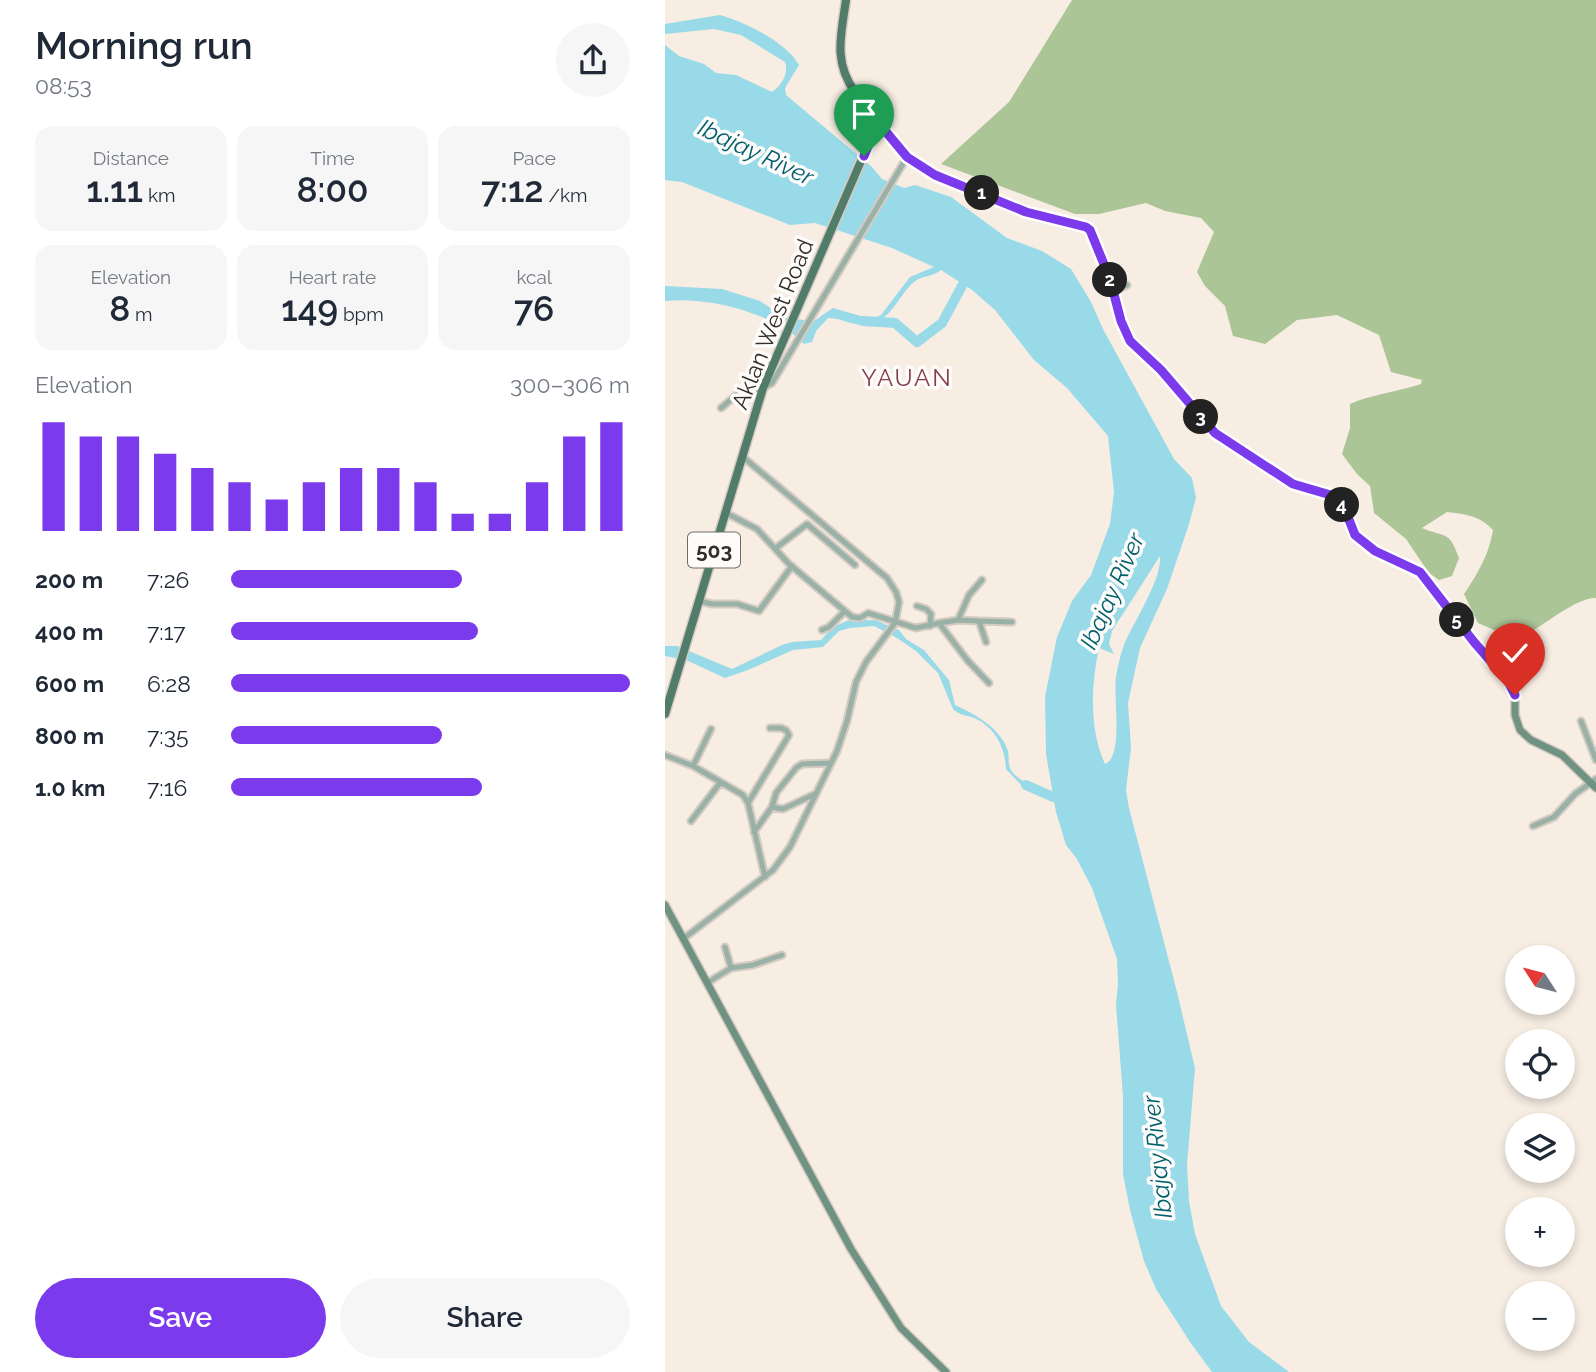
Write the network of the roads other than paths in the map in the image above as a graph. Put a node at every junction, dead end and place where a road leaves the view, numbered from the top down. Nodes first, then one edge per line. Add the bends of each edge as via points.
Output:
1 (846, 0) edge
2 (877, 121) junction
3 (907, 157) junction
4 (1127, 285) dead end
5 (1113, 290) junction
6 (762, 389) junction
7 (721, 408) dead end
8 (743, 457) junction
9 (726, 513) junction
10 (776, 548) junction
11 (855, 565) dead end
12 (792, 566) junction
13 (982, 580) dead end
14 (699, 601) junction
15 (917, 606) dead end
16 (844, 612) junction
17 (958, 620) junction
18 (979, 621) junction
19 (1012, 621) dead end
20 (895, 623) junction
21 (939, 624) junction
22 (930, 626) junction
23 (822, 630) dead end
24 (985, 642) dead end
25 (989, 683) dead end
26 (665, 714) edge
27 (1581, 721) dead end
28 (770, 728) dead end
29 (712, 729) dead end
30 (665, 755) edge
31 (1596, 760) edge
32 (831, 764) junction
33 (693, 766) junction
34 (720, 783) junction
35 (1594, 784) edge
36 (815, 794) junction
37 (748, 803) junction
38 (772, 807) junction
39 (691, 821) dead end
40 (1533, 826) dead end
41 (754, 832) junction
42 (765, 877) junction
43 (665, 905) edge
44 (683, 939) junction
45 (725, 947) dead end
46 (782, 955) dead end
47 (731, 968) junction
48 (707, 983) junction
49 (946, 1372) edge

1 - 2 main road via 840,60 847,80
2 - 3 street
2 - 6 main road, Aklan West Road / 503
3 - 5 street via 950,182 1026,212 1086,227 1094,235
3 - 6 street via 772,383
4 - 5 street
5 - 35 street via 1130,341 1215,433 1293,484 1334,496 1355,535 1375,551 1420,572 1508,681 1520,730 1562,755
6 - 7 street via 745,388
6 - 8 main road, Aklan West Road / 503
8 - 9 main road, Aklan West Road / 503
8 - 20 street via 887,578 899,602
9 - 10 street via 757,529
9 - 14 main road, Aklan West Road / 503
10 - 11 street via 807,524
10 - 12 street
12 - 14 street via 758,611
12 - 16 street
13 - 17 street
14 - 26 main road, Aklan West Road / 503
15 - 22 street via 931,614
16 - 20 street via 857,618 868,613
16 - 23 street
17 - 18 street
17 - 21 street
18 - 19 street
18 - 24 street
20 - 22 street
20 - 32 street via 856,682
21 - 22 street
21 - 25 street
27 - 31 street
28 - 37 street via 781,728 789,735
29 - 33 street
30 - 33 street
32 - 36 street
32 - 38 street via 796,768 776,793
33 - 34 street
34 - 37 street via 744,795
34 - 39 street
35 - 40 street via 1575,794 1554,817
36 - 38 street via 783,809
36 - 42 street via 790,847
37 - 41 street
38 - 41 street
41 - 42 street
42 - 44 street
43 - 44 street
44 - 48 street
45 - 47 street
46 - 47 street
47 - 48 street
48 - 49 street via 851,1250 901,1328

